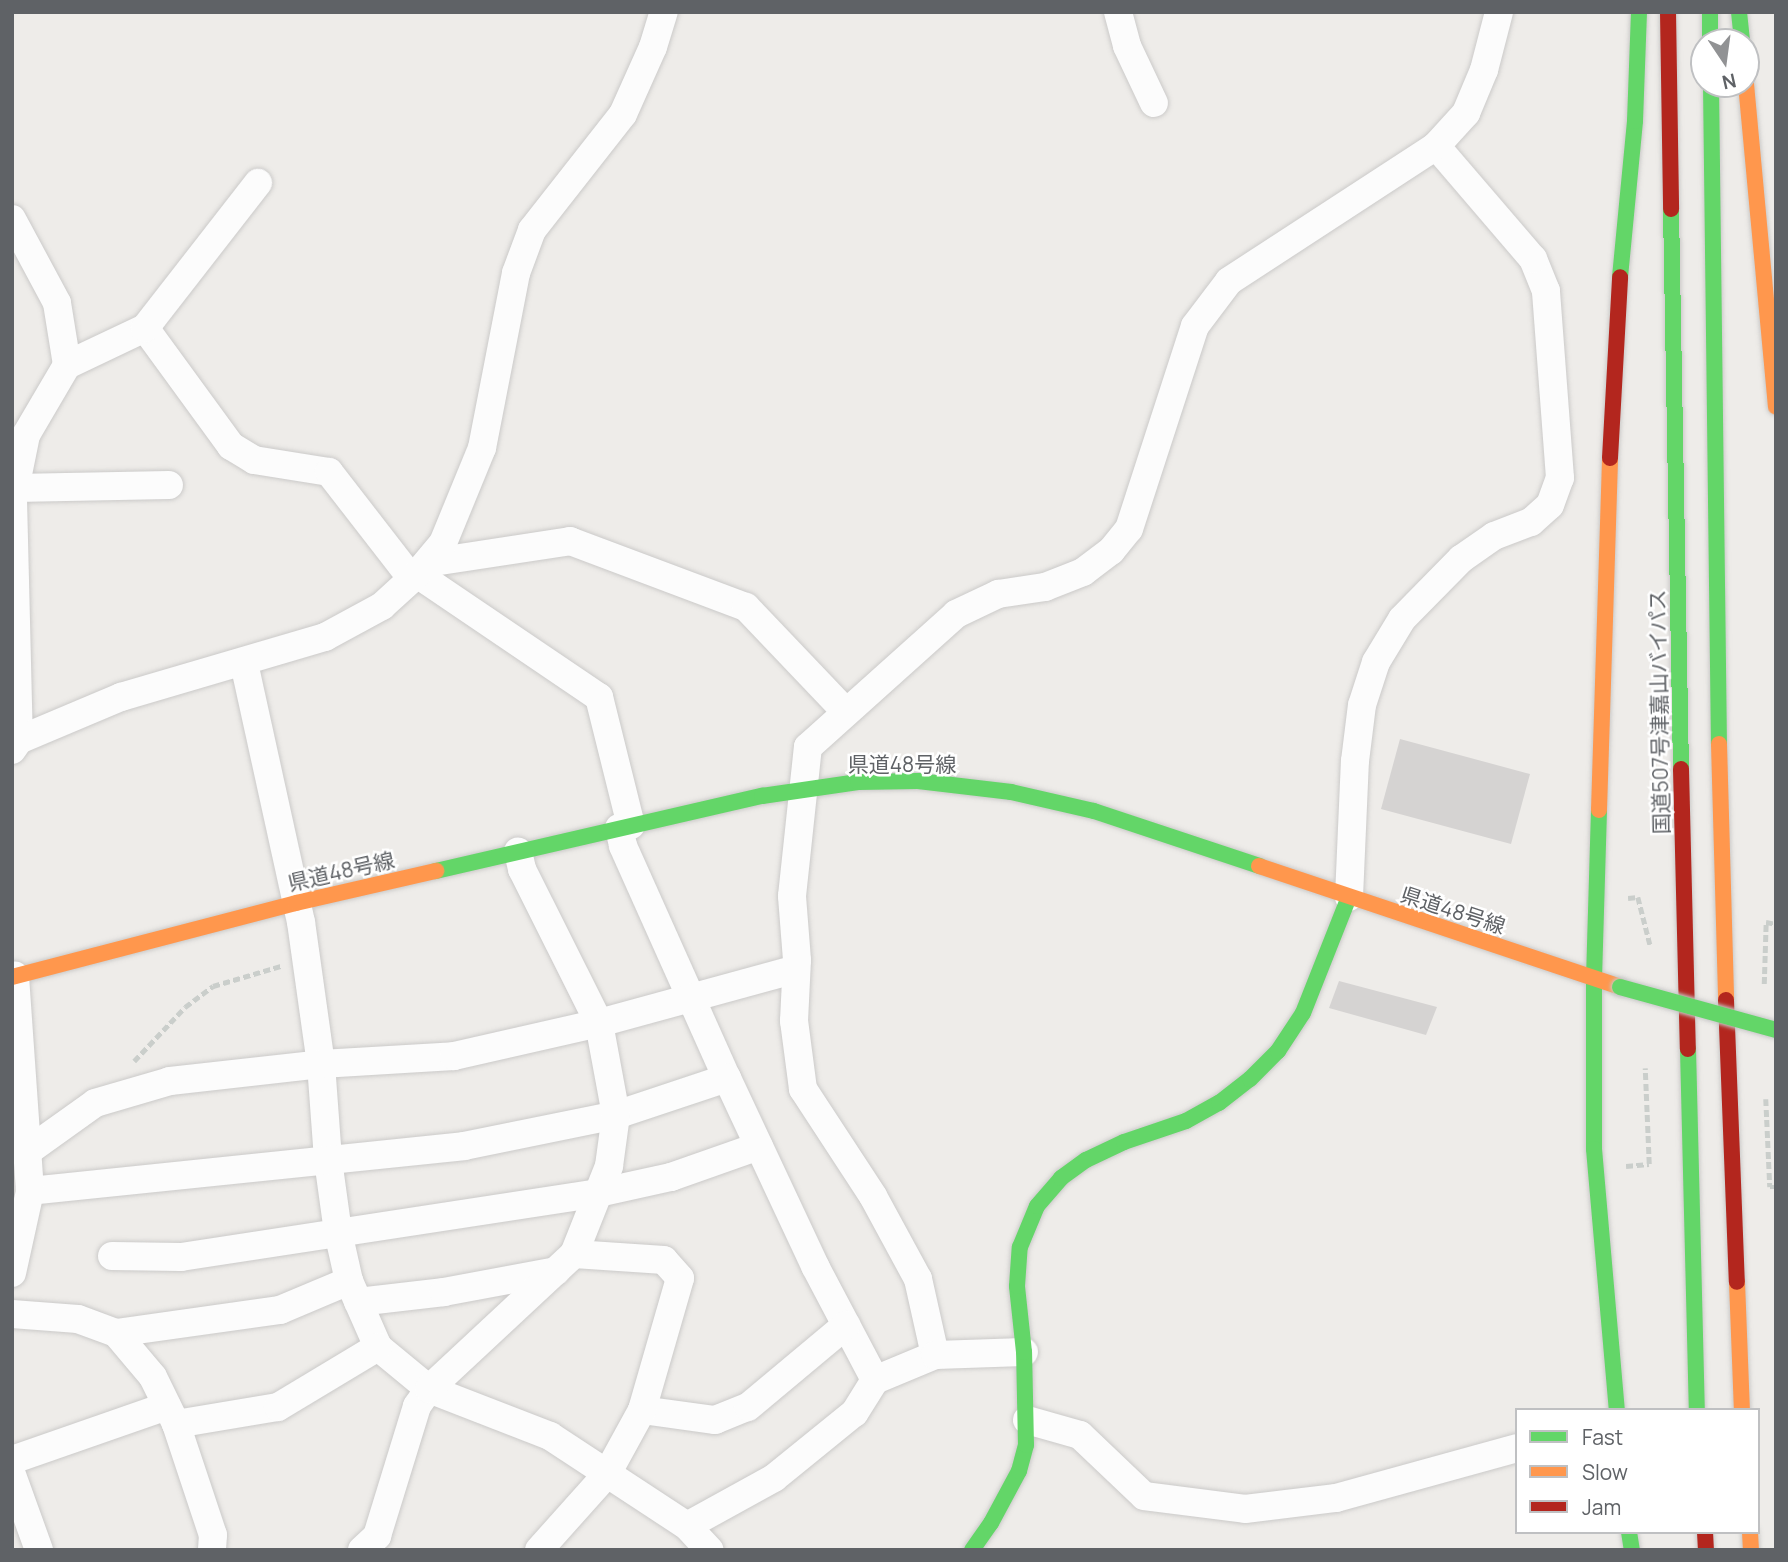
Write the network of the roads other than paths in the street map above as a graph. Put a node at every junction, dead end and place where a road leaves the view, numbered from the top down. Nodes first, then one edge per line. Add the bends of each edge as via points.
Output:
1 (664, 12) edge
2 (1118, 12) edge
3 (1499, 12) edge
4 (1639, 12) edge
5 (1668, 12) edge
6 (1711, 98) edge
7 (1747, 98) edge
8 (1154, 103) dead end
9 (1436, 146) junction
10 (258, 183) dead end
11 (12, 219) edge
12 (145, 328) junction
13 (67, 365) junction
14 (1776, 407) edge
15 (19, 434) edge
16 (169, 485) dead end
17 (15, 488) junction
18 (419, 572) junction
19 (244, 663) junction
20 (846, 712) junction
21 (16, 745) edge
22 (803, 789) junction
23 (625, 826) junction
24 (518, 850) junction
25 (1349, 897) junction
26 (296, 903) junction
27 (796, 969) junction
28 (14, 976) edge
29 (1594, 979) junction
30 (692, 998) junction
31 (598, 1023) junction
32 (1776, 1030) edge
33 (321, 1063) junction
34 (727, 1078) junction
35 (616, 1115) junction
36 (759, 1146) junction
37 (328, 1160) junction
38 (25, 1170) edge
39 (598, 1193) junction
40 (338, 1232) junction
41 (112, 1255) dead end
42 (565, 1263) junction
43 (12, 1273) edge
44 (354, 1291) junction
45 (12, 1314) edge
46 (846, 1325) junction
47 (116, 1332) junction
48 (379, 1347) junction
49 (1024, 1352) junction
50 (935, 1354) junction
51 (875, 1380) junction
52 (429, 1389) junction
53 (1617, 1408) edge
54 (1697, 1408) edge
55 (1742, 1408) edge
56 (642, 1410) junction
57 (171, 1415) junction
58 (1027, 1420) junction
59 (1515, 1449) edge
60 (12, 1460) edge
61 (607, 1474) junction
62 (12, 1475) edge
63 (21, 1524) edge
64 (687, 1527) junction
65 (39, 1550) edge
66 (212, 1550) edge
67 (362, 1550) edge
68 (538, 1550) edge
69 (709, 1550) edge
70 (972, 1550) edge

1 - 18 street via 623,114 532,230 516,273 482,448 443,543
2 - 8 street via 1127,46
3 - 9 street via 1484,70 1466,113
4 - 29 main road via 1636,121 1620,267 1609,484
5 - 54 main road, 国道507号津嘉山バイパス
6 - 55 main road via 1720,842
7 - 14 main road
9 - 20 street via 1228,281 1195,326 1129,529 1111,551 1083,572 1045,587 998,594 956,614
9 - 25 street via 1533,259 1546,291 1560,478 1550,505 1531,522 1494,536 1461,559 1402,619 1376,662 1362,705
10 - 12 street
11 - 13 street via 57,303
12 - 13 street
12 - 18 street via 231,446 254,460 329,472
13 - 15 street
15 - 17 street
16 - 17 street
17 - 21 street
18 - 19 street via 382,606 326,637
18 - 20 street via 570,541 746,607
18 - 23 street via 599,697
19 - 21 street via 121,697
19 - 26 street
20 - 22 street via 808,747
22 - 23 main road, 県道48号線
22 - 25 main road, 県道48号線 via 918,781 1011,792 1094,811
22 - 27 street via 792,896
23 - 24 main road, 県道48号線
23 - 30 street via 623,846
24 - 26 main road, 県道48号線
24 - 31 street via 522,869
25 - 29 main road, 県道48号線
25 - 49 main road via 1303,1013 1278,1051 1250,1079 1186,1121 1086,1160 1061,1178 1037,1206 1020,1247 1017,1286
26 - 28 main road, 県道48号線
26 - 33 street
27 - 30 street
27 - 50 street via 794,1021 803,1089 873,1196 918,1279
28 - 38 street
29 - 32 main road, 県道48号線, bridge
29 - 53 main road via 1594,1149
30 - 31 street
30 - 34 street
31 - 33 street via 454,1056
31 - 35 street
33 - 37 street
33 - 38 street via 170,1081 95,1103
34 - 35 street
34 - 36 street
35 - 37 street via 464,1146
35 - 39 street via 609,1167
36 - 39 street via 671,1177
36 - 46 street
37 - 38 street
37 - 40 street
38 - 43 street
39 - 40 street
39 - 42 street
40 - 41 street via 181,1257
40 - 44 street
42 - 44 street via 444,1292
42 - 52 street
42 - 56 street via 664,1260 680,1279
44 - 47 street via 280,1310
44 - 48 street
45 - 47 street via 78,1319
46 - 51 street
46 - 56 street via 748,1407 715,1420
47 - 57 street via 153,1377
48 - 52 street
48 - 57 street via 278,1407
49 - 50 street
49 - 58 main road
50 - 51 street
51 - 64 street via 854,1413 774,1478
52 - 61 street via 550,1436
52 - 67 street via 417,1406 377,1536
56 - 61 street
57 - 60 street
57 - 66 street via 213,1535
58 - 59 street via 1080,1435 1144,1496 1245,1509 1336,1498
58 - 70 main road via 1019,1471
61 - 64 street
61 - 68 street
62 - 63 street
63 - 65 street
64 - 69 street

